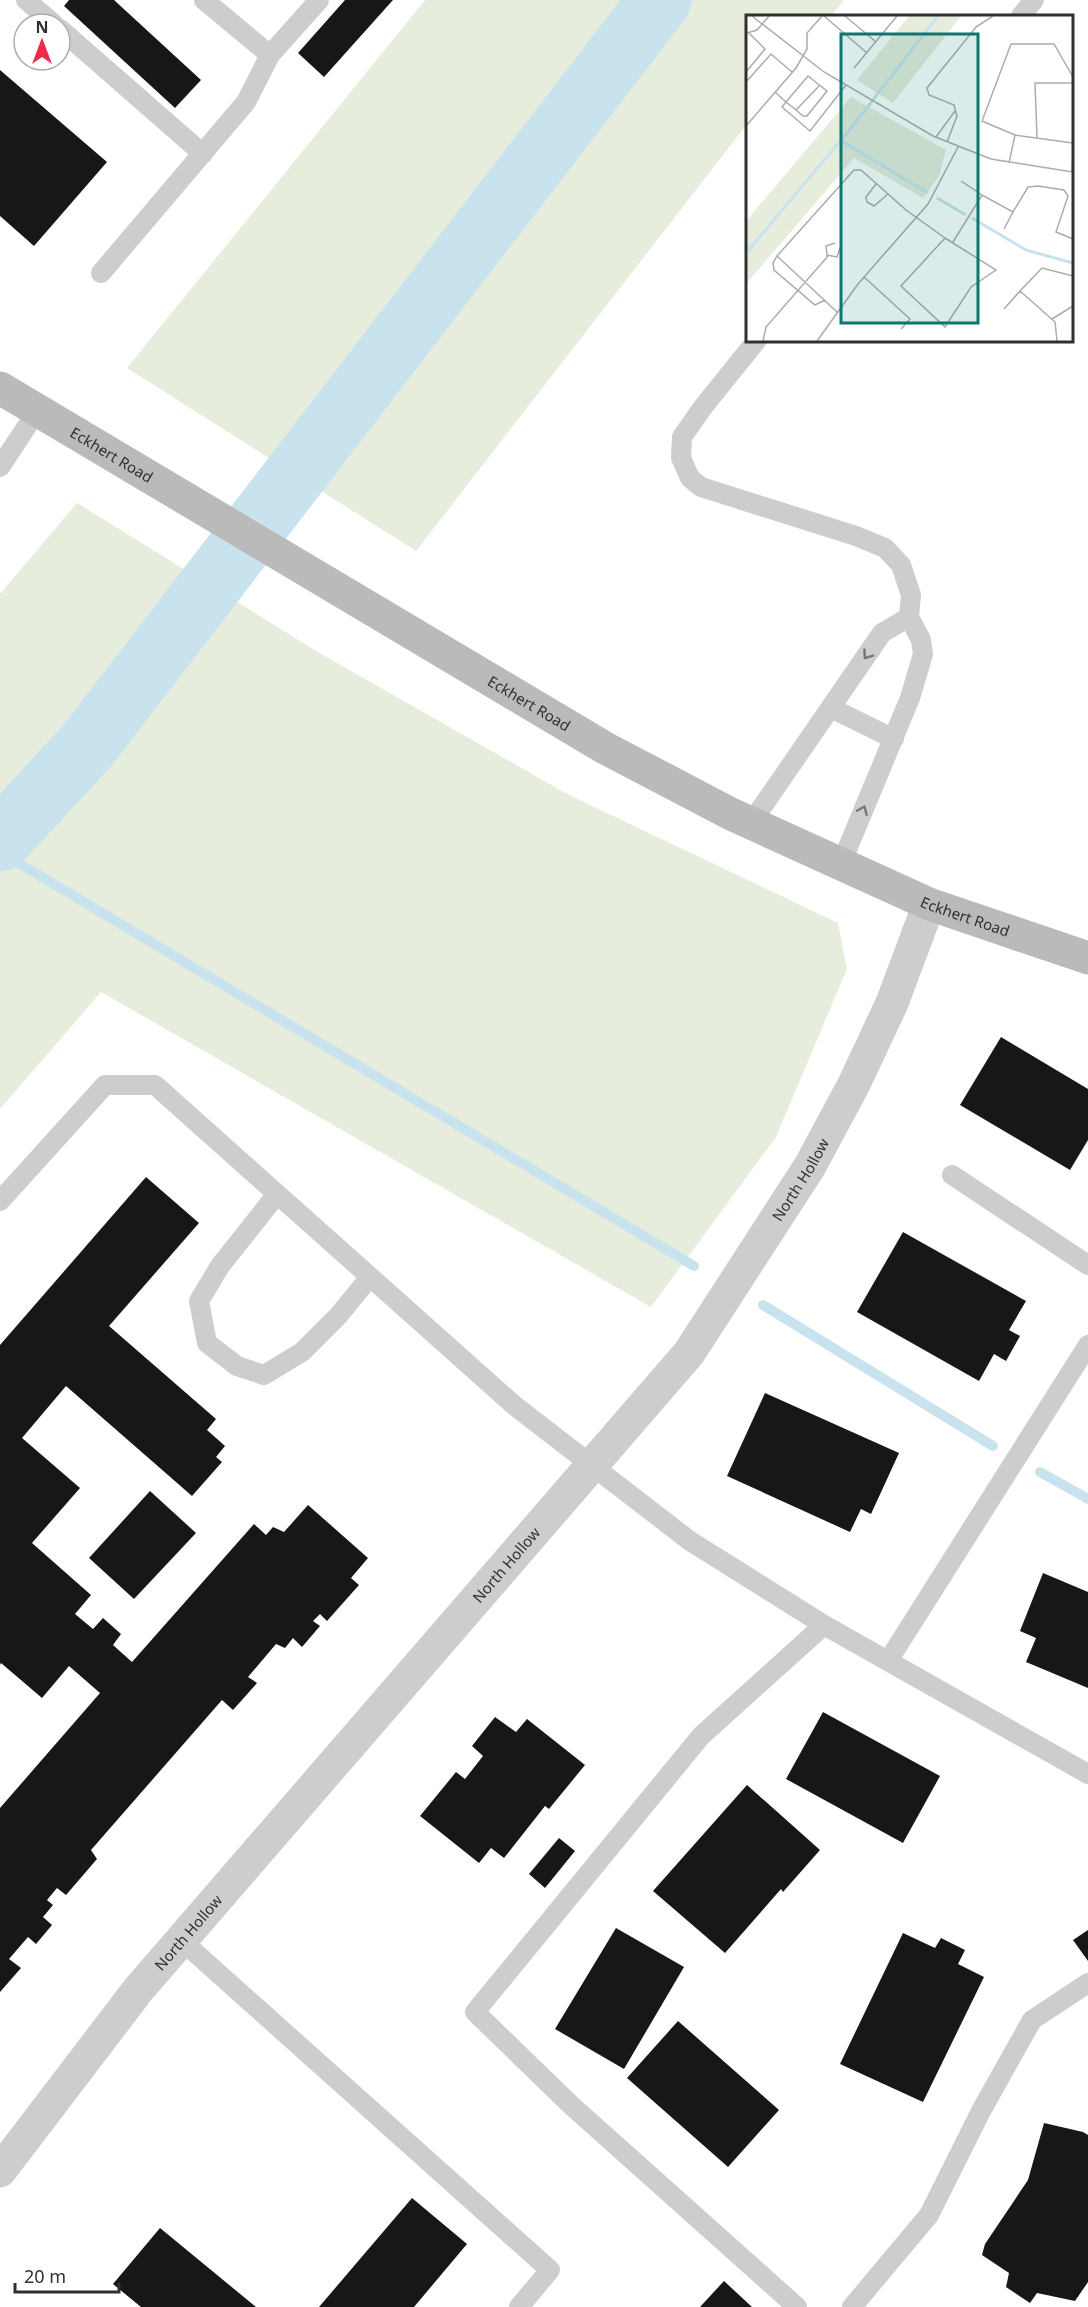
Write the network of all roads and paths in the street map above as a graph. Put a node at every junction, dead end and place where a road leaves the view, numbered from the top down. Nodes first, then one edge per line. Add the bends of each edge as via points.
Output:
1 (26, 0) edge
2 (204, 0) edge
3 (319, 0) edge
4 (1034, 0) edge
5 (40, 12) edge
6 (1022, 15) edge
7 (72, 40) edge
8 (270, 55) junction
9 (203, 154) junction
10 (101, 273) dead end
11 (755, 342) edge
12 (0, 388) edge
13 (37, 411) junction
14 (0, 467) edge
15 (909, 617) junction
16 (831, 708) junction
17 (894, 739) junction
18 (751, 823) junction
19 (841, 864) junction
20 (929, 904) junction
21 (1088, 958) edge
22 (952, 1174) dead end
23 (277, 1194) junction
24 (0, 1201) edge
25 (1088, 1265) edge
26 (370, 1277) junction
27 (1088, 1344) edge
28 (591, 1466) junction
29 (824, 1625) junction
30 (888, 1661) junction
31 (1088, 1774) edge
32 (181, 1940) junction
33 (1088, 1983) edge
34 (0, 2171) edge
35 (519, 2307) edge
36 (797, 2307) edge
37 (852, 2307) edge

1 - 5 lane
2 - 8 lane
3 - 8 lane
4 - 6 lane
7 - 9 lane
8 - 9 lane via 246,102
9 - 10 lane
11 - 15 lane via 682,437 681,458 690,478 701,487 856,536 885,549 901,565 911,595
12 - 13 main road, Eckhert Road
13 - 14 lane
13 - 18 main road, Eckhert Road via 605,748
15 -> 16 lane via 882,633
15 - 17 lane via 921,640 923,654
16 - 17 lane
16 - 18 lane
19 -> 17 lane
18 - 19 main road, Eckhert Road
19 - 20 main road, Eckhert Road
20 - 21 main road, Eckhert Road
20 - 28 street, North Hollow via 892,1003 810,1166 689,1353
22 - 25 lane
23 - 24 lane via 155,1084 105,1085
23 - 26 lane
23 - 26 lane via 220,1266 199,1301 207,1343 237,1366 264,1375 302,1352
26 - 28 lane via 515,1406
27 - 30 lane
28 - 29 lane via 690,1541
28 - 32 street, North Hollow
29 - 30 lane
29 - 36 lane via 701,1736 475,2012 572,2106
30 - 31 lane
32 - 34 street, North Hollow via 138,1990
32 - 35 lane via 550,2270
33 - 37 lane via 1032,2020 929,2216

